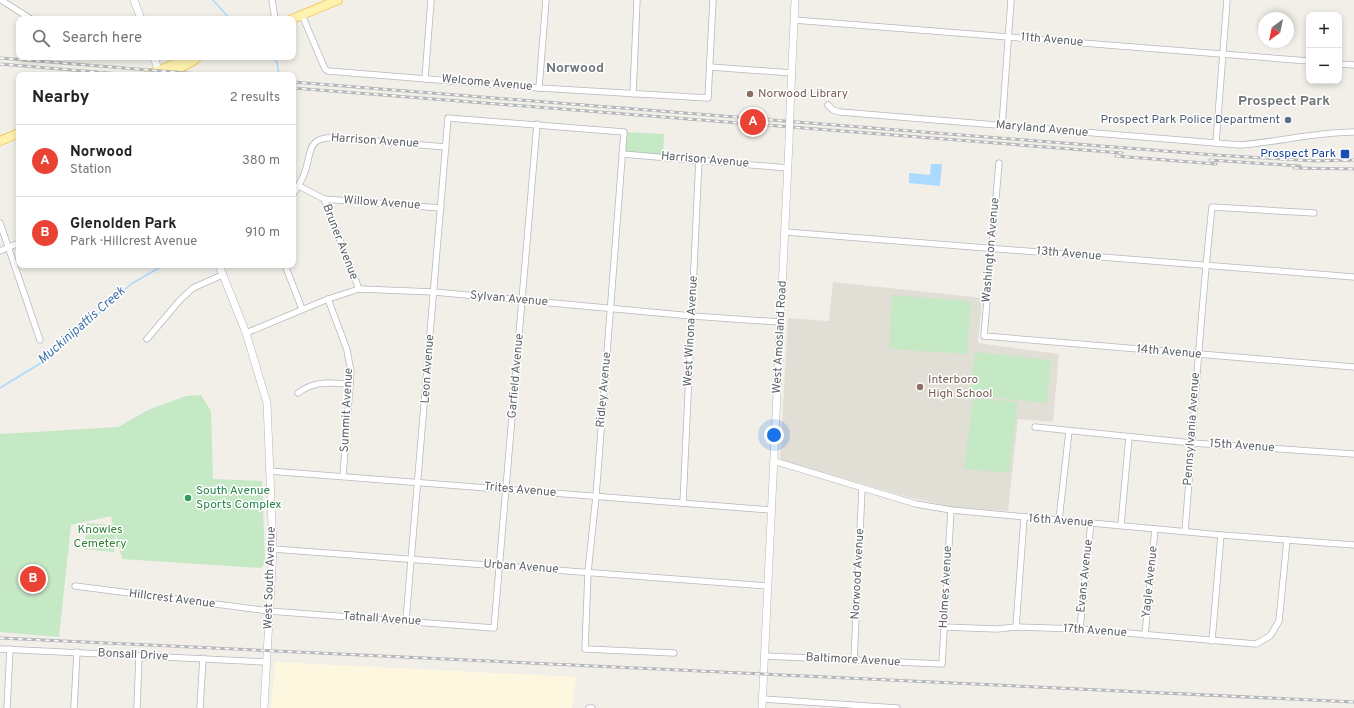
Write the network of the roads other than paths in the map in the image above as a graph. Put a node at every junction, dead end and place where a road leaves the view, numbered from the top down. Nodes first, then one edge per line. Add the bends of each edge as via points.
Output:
1 (1, 0) edge
2 (134, 0) edge
3 (272, 0) edge
4 (338, 0) edge
5 (431, 0) edge
6 (546, 0) edge
7 (637, 0) edge
8 (713, 0) edge
9 (795, 0) edge
10 (1011, 0) edge
11 (1227, 0) edge
12 (302, 15) junction
13 (26, 16) edge
14 (140, 16) edge
15 (275, 16) edge
16 (296, 17) edge
17 (794, 20) junction
18 (1008, 37) junction
19 (1224, 55) junction
20 (155, 60) edge
21 (188, 60) edge
22 (195, 60) edge
23 (1306, 61) edge
24 (1342, 64) edge
25 (1354, 65) edge
26 (710, 67) junction
27 (158, 72) edge
28 (162, 72) edge
29 (174, 72) edge
30 (792, 73) junction
31 (425, 78) junction
32 (539, 88) junction
33 (633, 94) junction
34 (828, 105) dead end
35 (537, 124) junction
36 (1002, 126) junction
37 (1354, 132) edge
38 (16, 134) edge
39 (0, 140) edge
40 (1216, 143) junction
41 (446, 147) junction
42 (622, 154) junction
43 (699, 159) junction
44 (999, 163) dead end
45 (788, 168) junction
46 (299, 186) junction
47 (296, 190) edge
48 (324, 199) junction
49 (441, 208) junction
50 (1314, 213) dead end
51 (0, 223) edge
52 (784, 232) junction
53 (16, 244) edge
54 (8, 247) junction
55 (991, 248) junction
56 (0, 251) edge
57 (1206, 266) junction
58 (219, 268) edge
59 (286, 268) edge
60 (222, 275) junction
61 (1354, 278) edge
62 (359, 289) junction
63 (434, 292) junction
64 (328, 299) junction
65 (522, 300) junction
66 (610, 308) junction
67 (302, 309) junction
68 (692, 316) junction
69 (780, 322) junction
70 (246, 333) junction
71 (984, 336) joint
72 (147, 339) dead end
73 (40, 340) dead end
74 (1197, 354) junction
75 (1354, 367) edge
76 (350, 384) junction
77 (298, 393) dead end
78 (1035, 426) dead end
79 (1069, 431) junction
80 (1129, 437) junction
81 (1192, 443) junction
82 (1354, 454) edge
83 (774, 461) junction
84 (269, 471) junction
85 (343, 476) junction
86 (419, 482) junction
87 (862, 488) junction
88 (507, 489) junction
89 (596, 496) junction
90 (683, 503) junction
91 (771, 510) junction
92 (951, 510) junction
93 (1024, 518) junction
94 (1059, 520) junction
95 (1090, 523) junction
96 (1122, 525) junction
97 (1155, 529) junction
98 (1185, 531) junction
99 (1221, 535) junction
100 (1287, 540) junction
101 (1354, 545) edge
102 (273, 549) junction
103 (412, 558) junction
104 (498, 566) junction
105 (588, 572) junction
106 (75, 586) dead end
107 (768, 586) junction
108 (269, 611) junction
109 (406, 620) junction
110 (944, 627) junction
111 (1016, 627) junction
112 (494, 628) joint
113 (1080, 630) junction
114 (1145, 635) junction
115 (1212, 641) junction
116 (0, 649) edge
117 (10, 649) junction
118 (77, 652) junction
119 (674, 653) dead end
120 (139, 656) junction
121 (765, 656) junction
122 (203, 658) junction
123 (854, 660) junction
124 (266, 662) junction
125 (942, 664) joint
126 (763, 699) junction
127 (7, 708) edge
128 (74, 708) edge
129 (137, 708) edge
130 (200, 708) edge
131 (264, 708) edge
132 (762, 708) edge
133 (897, 708) edge

1 - 13 street
2 - 14 street
3 - 15 street
4 - 12 main road
5 - 31 street
6 - 32 street
7 - 33 street
8 - 26 street
9 - 17 street, West Amosland Road
10 - 18 street
11 - 19 street
12 - 16 main road
12 - 31 street, Welcome Avenue via 325,69
17 - 18 street, 11th Avenue
17 - 30 street, West Amosland Road
18 - 19 street, 11th Avenue
18 - 36 street
19 - 23 street, 11th Avenue
19 - 40 street
20 - 27 street
21 - 28 main road via 179,62
22 - 29 main road
24 - 25 street
26 - 30 street
26 - 33 street, Welcome Avenue via 708,98
30 - 45 street, West Amosland Road, bridge
31 - 32 street, Welcome Avenue
32 - 33 street, Welcome Avenue
34 - 36 street, Maryland Avenue via 840,112
35 - 41 street, Leon Avenue via 448,118
35 - 42 street, Ridley Avenue via 624,132
35 - 65 street, Garfield Avenue
36 - 40 street, Maryland Avenue
37 - 40 street, Maryland Avenue via 1336,132 1264,143
38 - 39 main road
41 - 46 street, Harrison Avenue via 322,138 309,150 305,172
41 - 49 street, Leon Avenue
42 - 43 street, Harrison Avenue
42 - 66 street, Ridley Avenue
43 - 45 street, Harrison Avenue
43 - 68 street, West Winona Avenue
44 - 55 street, Washington Avenue
45 - 52 street, West Amosland Road
46 - 47 street, Harrison Avenue
46 - 48 street, Bruner Avenue
48 - 49 street, Willow Avenue
48 - 62 street, Bruner Avenue
49 - 63 street, Leon Avenue
50 - 57 street, Pennsylvania Avenue via 1212,207
51 - 54 street
52 - 55 street, 13th Avenue
52 - 69 street, West Amosland Road
53 - 54 street
54 - 56 street
54 - 73 street
55 - 57 street, 13th Avenue
55 - 71 street, Washington Avenue
57 - 61 street, 13th Avenue
57 - 74 street, Pennsylvania Avenue
58 - 60 street, West South Avenue
59 - 67 street
60 - 70 street, West South Avenue
60 - 72 street via 193,288
62 - 63 street, Sylvan Avenue
62 - 64 street, Sylvan Avenue
63 - 65 street, Sylvan Avenue
63 - 86 street, Leon Avenue
64 - 67 street, Sylvan Avenue
64 - 76 street, Summit Avenue via 346,350 351,372
65 - 66 street, Sylvan Avenue
65 - 88 street, Garfield Avenue
66 - 68 street, Sylvan Avenue
66 - 89 street, Ridley Avenue
67 - 70 street, Sylvan Avenue
68 - 69 street, Sylvan Avenue
68 - 90 street, West Winona Avenue
69 - 83 street, West Amosland Road
70 - 84 street, West South Avenue via 267,403
71 - 74 street, 14th Avenue
74 - 75 street, 14th Avenue
74 - 81 street, Pennsylvania Avenue
76 - 77 street via 319,383 309,385
76 - 85 street, Summit Avenue
78 - 79 street, 15th Avenue
79 - 80 street, 15th Avenue
79 - 94 street
80 - 81 street, 15th Avenue
80 - 96 street
81 - 82 street, 15th Avenue
81 - 98 street, Pennsylvania Avenue
83 - 87 street, 16th Avenue
83 - 91 street, West Amosland Road
84 - 85 street, Trites Avenue
84 - 102 street, West South Avenue
85 - 86 street, Trites Avenue
86 - 88 street, Trites Avenue
86 - 103 street, Leon Avenue
87 - 92 street, 16th Avenue via 916,504
87 - 123 street, Norwood Avenue
88 - 89 street, Trites Avenue
88 - 104 street, Garfield Avenue
89 - 90 street, Trites Avenue
89 - 105 street, Ridley Avenue
90 - 91 street, Trites Avenue
91 - 107 street, West Amosland Road
92 - 93 street, 16th Avenue
92 - 110 street, Holmes Avenue
93 - 94 street, 16th Avenue
93 - 111 street
94 - 95 street, 16th Avenue
95 - 96 street, 16th Avenue
95 - 113 street, Evans Avenue
96 - 97 street, 16th Avenue
97 - 98 street, 16th Avenue
97 - 114 street, Yagle Avenue
98 - 99 street, 16th Avenue
99 - 100 street, 16th Avenue
99 - 115 street
100 - 101 street, 16th Avenue
100 - 115 street, 17th Avenue via 1279,621 1273,632 1256,644
102 - 103 street, Urban Avenue
102 - 108 street, West South Avenue
103 - 104 street, Urban Avenue
103 - 109 street, Leon Avenue
104 - 105 street, Urban Avenue
104 - 112 street, Garfield Avenue
105 - 107 street, Urban Avenue
105 - 119 street, Ridley Avenue via 585,649
106 - 108 street, Hillcrest Avenue
107 - 121 street, West Amosland Road
108 - 109 street, Tatnall Avenue
108 - 124 street, West South Avenue
109 - 112 street, Tatnall Avenue
110 - 111 street, 17th Avenue
110 - 125 street, Holmes Avenue
111 - 113 street, 17th Avenue
113 - 114 street, 17th Avenue
114 - 115 street, 17th Avenue
116 - 117 street, Bonsall Drive
117 - 118 street, Bonsall Drive
117 - 127 street
118 - 120 street, Bonsall Drive
118 - 128 street
120 - 122 street, Bonsall Drive
120 - 129 street
121 - 123 street, Baltimore Avenue
121 - 126 street, West Amosland Road
122 - 124 street, Bonsall Drive
122 - 130 street
123 - 125 street, Baltimore Avenue
124 - 131 street, West South Avenue
126 - 132 street, West Amosland Road
126 - 133 street

